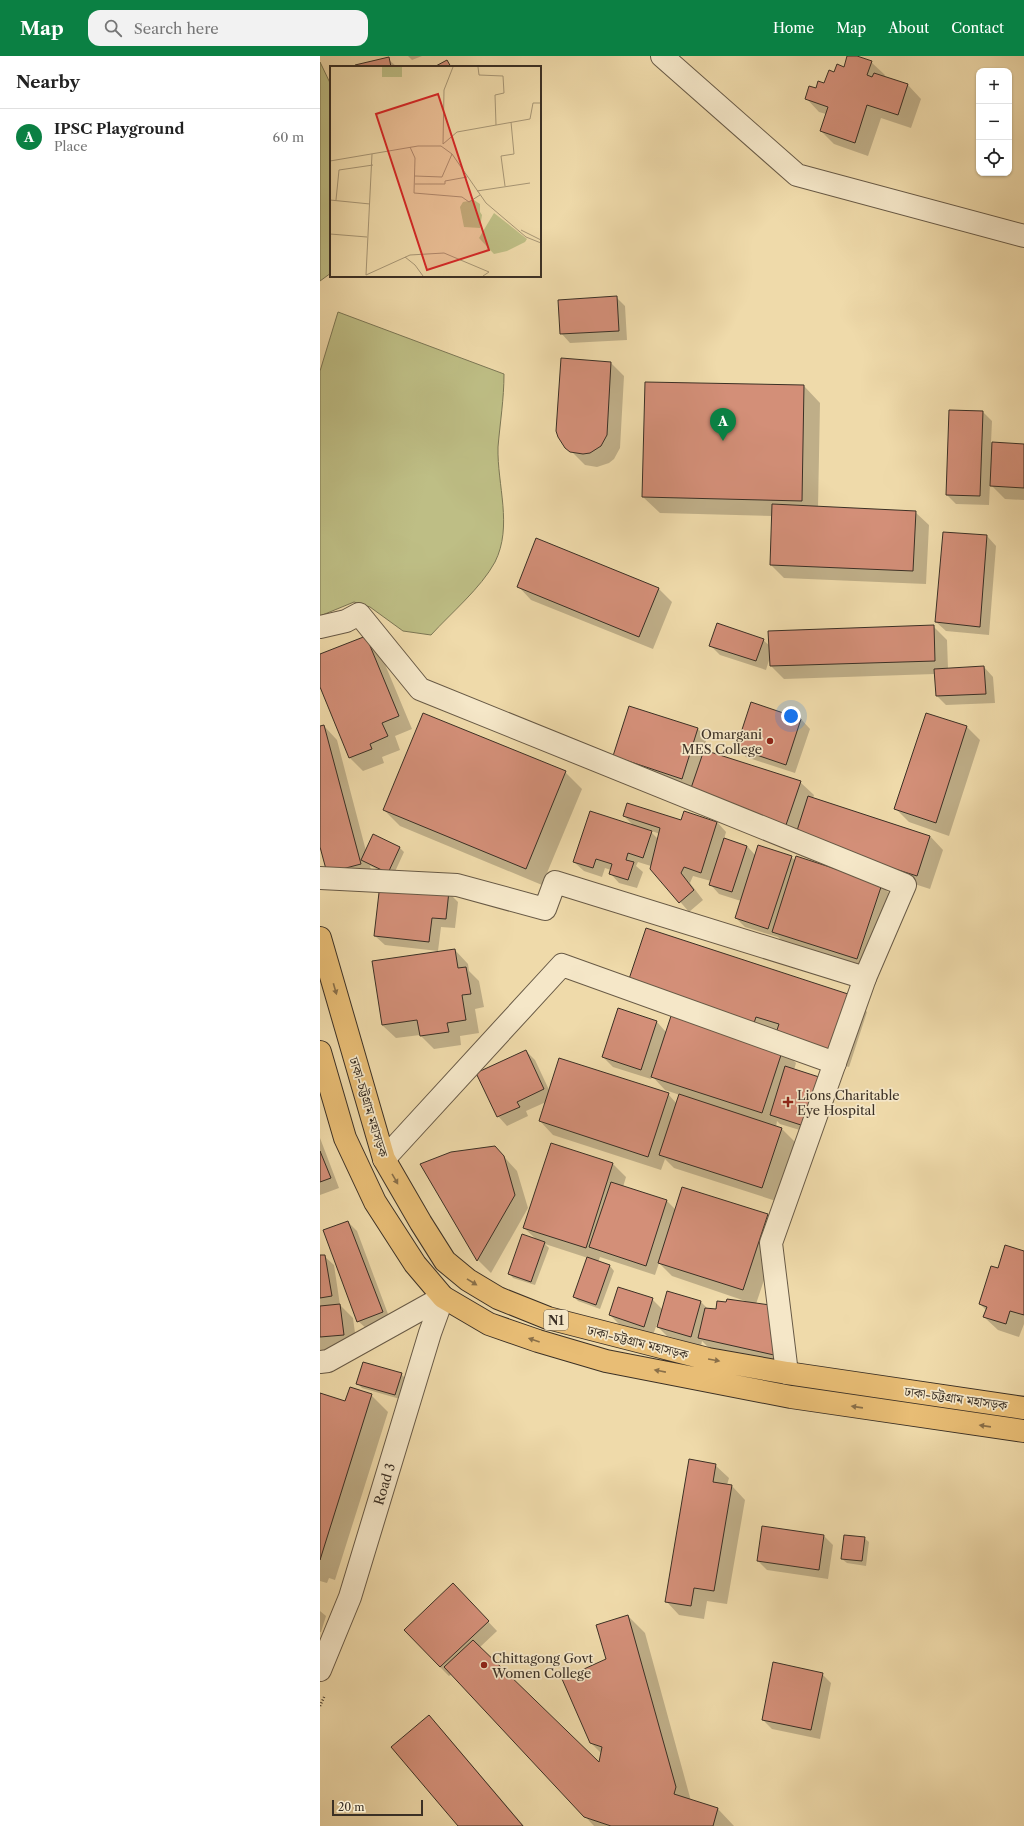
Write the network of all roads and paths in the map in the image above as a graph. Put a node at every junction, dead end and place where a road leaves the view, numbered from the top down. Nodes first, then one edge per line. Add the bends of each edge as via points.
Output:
1 (662, 56) edge
2 (1024, 236) edge
3 (320, 627) edge
4 (320, 878) edge
5 (320, 938) edge
6 (865, 978) junction
7 (320, 1052) edge
8 (835, 1063) junction
9 (384, 1159) junction
10 (443, 1297) junction
11 (320, 1362) edge
12 (787, 1373) junction
13 (1024, 1408) edge
14 (1024, 1431) edge
15 (320, 1670) edge

1 - 2 street via 797,175
3 - 6 street via 346,621 359,614 420,689 906,885
4 - 6 street via 457,885 545,909 554,882
5 -> 9 highway, ঢাকা-চট্টগ্রাম মহাসড়ক / N1
6 - 8 street
7 - 10 highway, ঢাকা-চট্টগ্রাম মহাসড়ক / N1 via 345,1138 375,1202 415,1264
8 - 9 street via 562,965
8 - 12 street via 771,1243
9 -> 12 highway, ঢাকা-চট্টগ্রাম মহাসড়ক / N1 via 446,1261 468,1280 498,1298 548,1318 621,1338 708,1360
10 - 11 street
14 -> 10 highway, ঢাকা-চট্টগ্রাম মহাসড়ক / N1 via 792,1397 606,1361 489,1324
10 - 15 street, Road 3 via 350,1597
12 - 13 highway, ঢাকা-চট্টগ্রাম মহাসড়ক / N1

